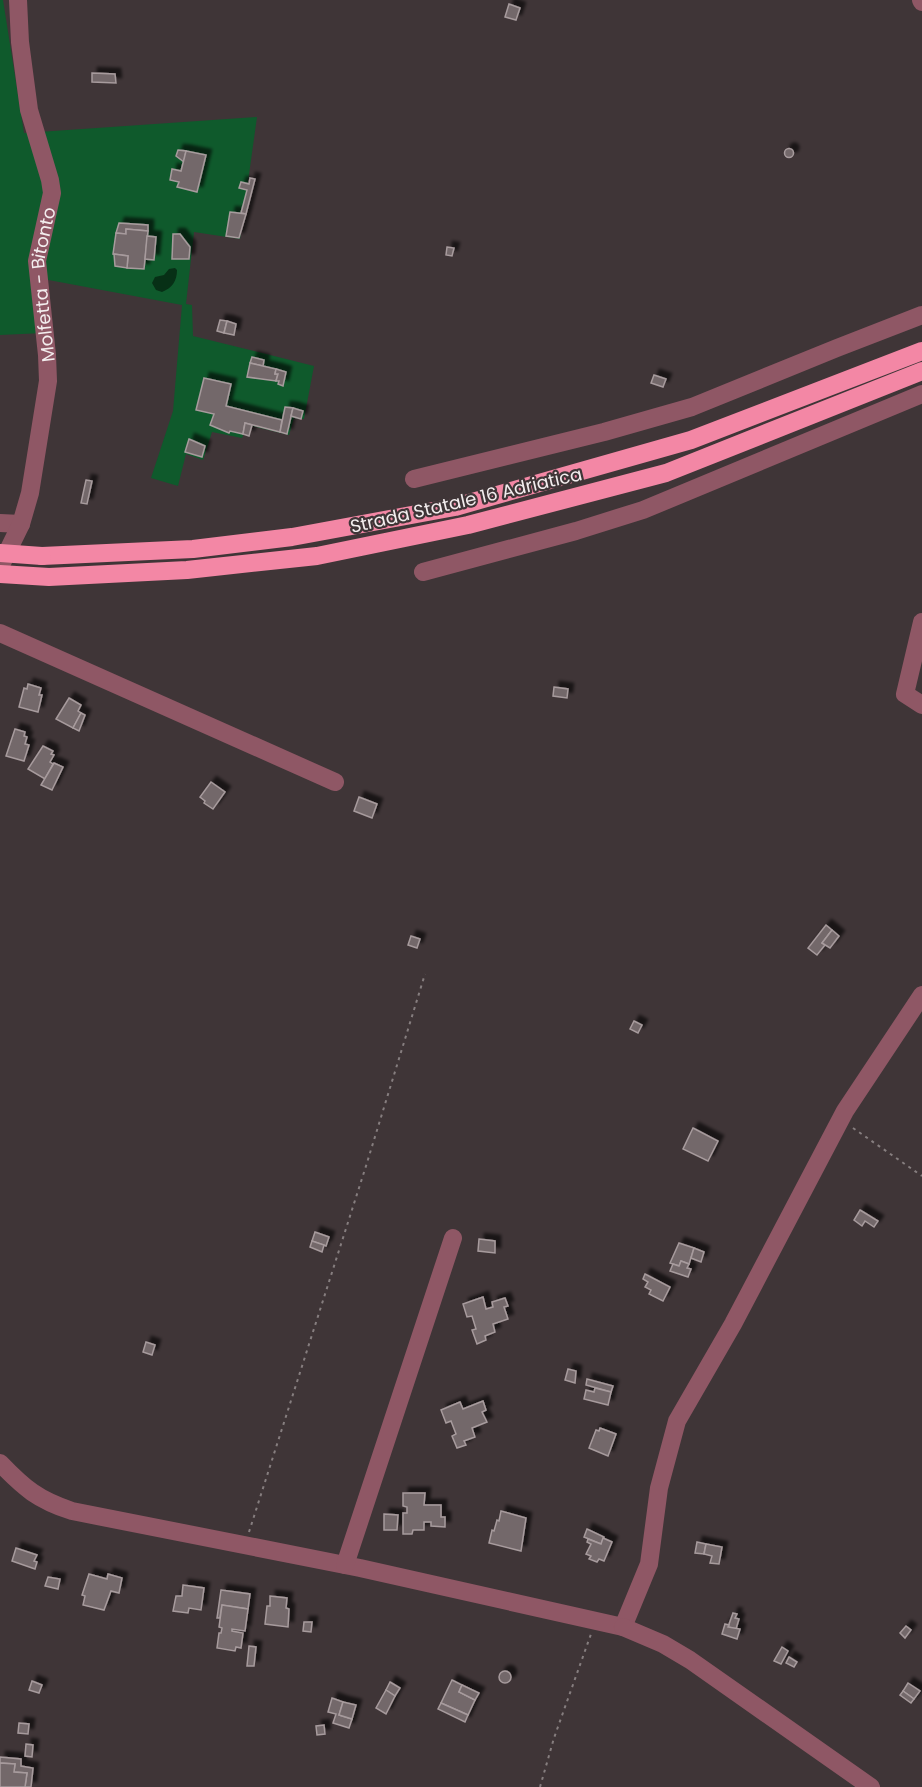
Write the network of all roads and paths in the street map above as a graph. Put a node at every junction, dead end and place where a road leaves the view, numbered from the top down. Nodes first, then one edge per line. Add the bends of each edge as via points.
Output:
1 (18, 0) edge
2 (922, 315) edge
3 (922, 351) edge
4 (922, 371) edge
5 (922, 394) edge
6 (414, 479) dead end
7 (0, 523) edge
8 (21, 524) junction
9 (0, 553) edge
10 (0, 567) edge
11 (423, 572) dead end
12 (0, 574) edge
13 (922, 622) edge
14 (0, 633) edge
15 (922, 705) edge
16 (335, 782) dead end
17 (425, 974) dead end
18 (922, 995) edge
19 (840, 1120) junction
20 (922, 1176) edge
21 (453, 1238) dead end
22 (0, 1463) edge
23 (244, 1546) junction
24 (345, 1565) junction
25 (589, 1620) junction
26 (624, 1627) junction
27 (540, 1787) edge
28 (871, 1787) edge

1 - 8 street, Molfetta - Bitonto via 29,110 52,193 37,261 48,381 30,493
2 - 6 street via 692,407
3 - 9 highway, Strada Statale 16 Adriatica, bridge via 691,440 455,507 281,538 193,549 42,556
4 - 12 highway, Strada Statale 16 Adriatica via 666,473 468,525 317,556 187,570 50,577
5 - 11 street via 643,510
7 - 8 street
8 - 10 street, Molfetta - Bitonto
13 - 15 street via 905,694
14 - 16 street
17 - 23 path
18 - 19 street
19 - 20 path
19 - 26 street via 734,1324 677,1421 659,1488 649,1564
21 - 24 street
22 - 23 street via 19,1483 56,1506
23 - 24 street
24 - 25 street
25 - 26 street
25 - 27 path via 591,1636
26 - 28 street via 690,1660

